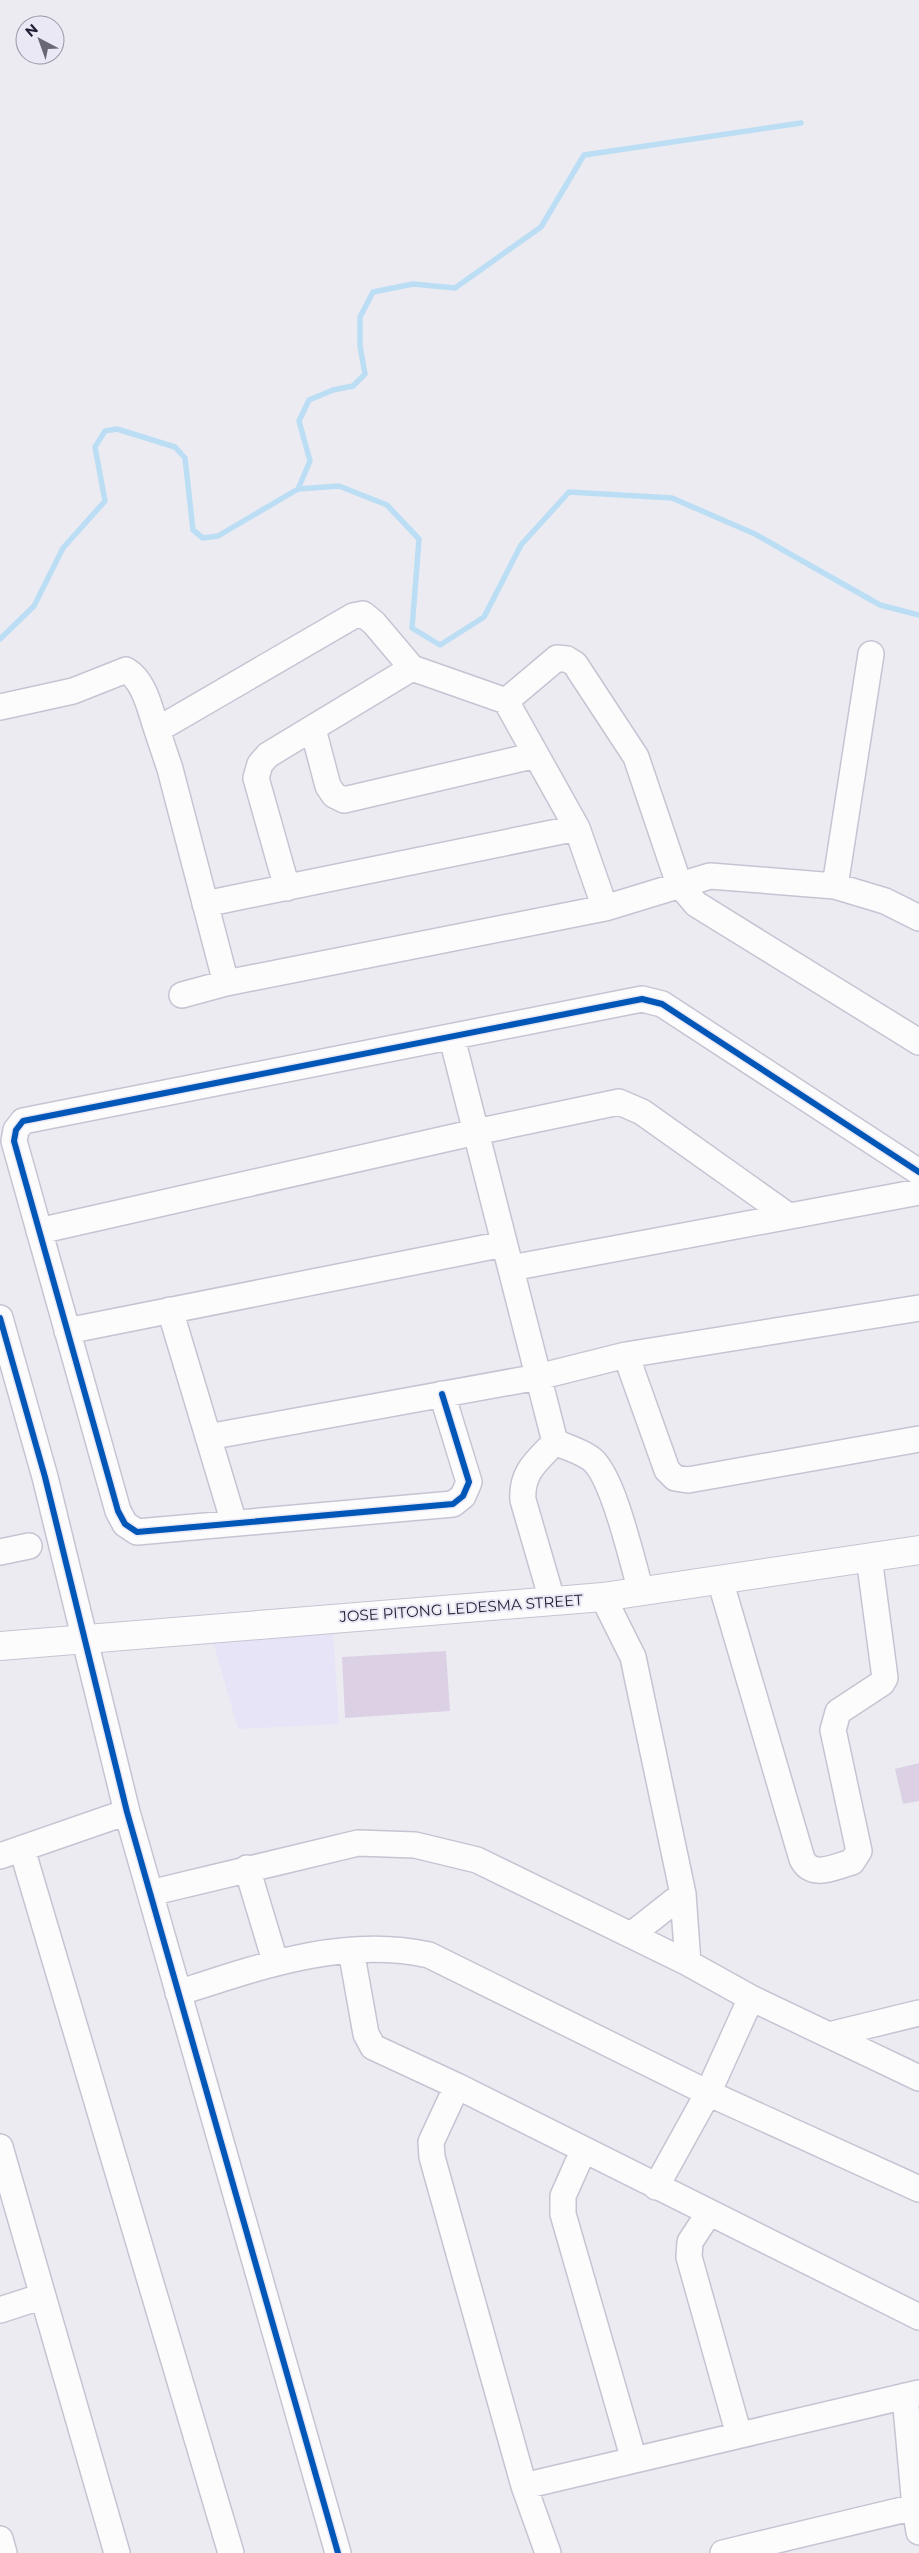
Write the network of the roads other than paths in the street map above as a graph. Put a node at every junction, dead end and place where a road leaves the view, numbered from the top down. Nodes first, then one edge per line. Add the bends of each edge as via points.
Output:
1 (871, 654) dead end
2 (412, 668) junction
3 (506, 701) junction
4 (0, 707) edge
5 (313, 729) junction
6 (157, 730) junction
7 (536, 755) junction
8 (577, 828) junction
9 (679, 884) junction
10 (835, 886) junction
11 (286, 888) junction
12 (205, 904) junction
13 (605, 908) junction
14 (919, 918) edge
15 (226, 983) junction
16 (182, 995) dead end
17 (452, 1038) junction
18 (919, 1042) edge
19 (476, 1132) junction
20 (919, 1172) edge
21 (919, 1192) edge
22 (787, 1215) junction
23 (39, 1231) junction
24 (504, 1244) junction
25 (510, 1268) junction
26 (919, 1308) edge
27 (170, 1310) junction
28 (0, 1318) edge
29 (67, 1331) junction
30 (626, 1356) junction
31 (538, 1377) junction
32 (442, 1394) junction
33 (208, 1437) junction
34 (919, 1439) edge
35 (555, 1442) junction
36 (234, 1523) junction
37 (29, 1546) dead end
38 (919, 1550) edge
39 (0, 1552) edge
40 (869, 1557) junction
41 (720, 1580) junction
42 (640, 1591) junction
43 (603, 1597) junction
44 (552, 1600) junction
45 (83, 1638) junction
46 (0, 1646) edge
47 (127, 1812) junction
48 (11, 1852) edge
49 (247, 1868) junction
50 (150, 1893) junction
51 (683, 1894) junction
52 (631, 1935) junction
53 (351, 1950) junction
54 (275, 1961) junction
55 (688, 1963) junction
56 (178, 1993) junction
57 (751, 1998) junction
58 (919, 2013) edge
59 (829, 2035) junction
60 (919, 2078) edge
61 (456, 2086) junction
62 (708, 2092) junction
63 (0, 2147) edge
64 (583, 2151) junction
65 (656, 2187) junction
66 (919, 2189) edge
67 (709, 2213) junction
68 (42, 2296) junction
69 (0, 2310) edge
70 (919, 2317) edge
71 (912, 2395) edge
72 (739, 2435) junction
73 (634, 2460) junction
74 (524, 2486) junction
75 (917, 2507) edge
76 (919, 2532) edge
77 (0, 2539) edge
78 (805, 2543) edge
79 (4, 2553) edge
80 (116, 2553) edge
81 (232, 2553) edge
82 (338, 2553) edge
83 (548, 2553) edge
84 (723, 2553) edge

1 - 10 street
2 - 3 street
2 - 5 street
2 - 6 street via 374,623 363,614 352,616
3 - 7 street
3 - 9 street via 557,658 575,664 636,757
4 - 6 street via 73,691 126,670 140,682
5 - 7 street via 328,786 344,800
5 - 11 street via 268,755 260,764 256,778
6 - 12 street
7 - 8 street
8 - 11 street
8 - 13 street
9 - 10 street via 710,876
9 - 13 street
9 - 18 street via 696,904
10 - 14 street via 885,902
11 - 12 street
12 - 15 street
13 - 15 street
15 - 16 street
17 - 19 street
17 - 20 street via 642,999 662,1004
17 - 23 street via 22,1121 14,1141
19 - 22 street via 619,1102 642,1112
19 - 23 street
19 - 24 street
21 - 22 street
22 - 25 street
23 - 29 street
24 - 25 street
24 - 27 street
25 - 31 street
26 - 30 street
27 - 29 street
27 - 33 street
28 - 45 street via 45,1477
29 - 36 street via 118,1511 125,1524 138,1532
30 - 31 street
30 - 34 street via 667,1470 675,1478 688,1480
31 - 32 street
31 - 35 street
32 - 33 street
32 - 36 street via 469,1482 463,1496 453,1504
33 - 36 street
35 - 42 street via 591,1458 603,1473 612,1493
35 - 44 street via 526,1474 522,1487
37 - 39 street
38 - 40 main road, JOSE PITONG LEDESMA STREET
40 - 41 main road, JOSE PITONG LEDESMA STREET
40 - 41 street via 885,1678 838,1712 833,1730 860,1851 852,1862 816,1872 806,1867 802,1859
41 - 42 main road, JOSE PITONG LEDESMA STREET
42 - 43 main road, JOSE PITONG LEDESMA STREET
43 - 44 main road, JOSE PITONG LEDESMA STREET
43 - 51 street via 633,1657
44 - 45 main road, JOSE PITONG LEDESMA STREET
45 - 46 main road, JOSE PITONG LEDESMA STREET
45 - 47 street
47 - 48 street
47 - 50 street
48 - 81 street
49 - 50 street
49 - 52 street via 358,1843 415,1844 477,1860
49 - 54 street
50 - 56 street
51 - 52 street
51 - 55 street
52 - 55 street
53 - 54 street
53 - 61 street via 366,2034 373,2047
53 - 62 street via 413,1951 429,1955
54 - 56 street
55 - 57 street
56 - 82 street
57 - 59 street
57 - 62 street
58 - 59 street
59 - 60 street
61 - 64 street
61 - 74 street via 431,2142 432,2157
62 - 65 street
62 - 66 street
63 - 68 street
64 - 65 street
64 - 73 street via 563,2196 564,2214
65 - 67 street
67 - 70 street
67 - 72 street via 690,2242 689,2257
68 - 69 street
68 - 80 street
71 - 72 street
71 - 75 street
72 - 73 street
73 - 74 street
74 - 83 street
75 - 76 street
75 - 78 street
77 - 79 street
78 - 84 street

